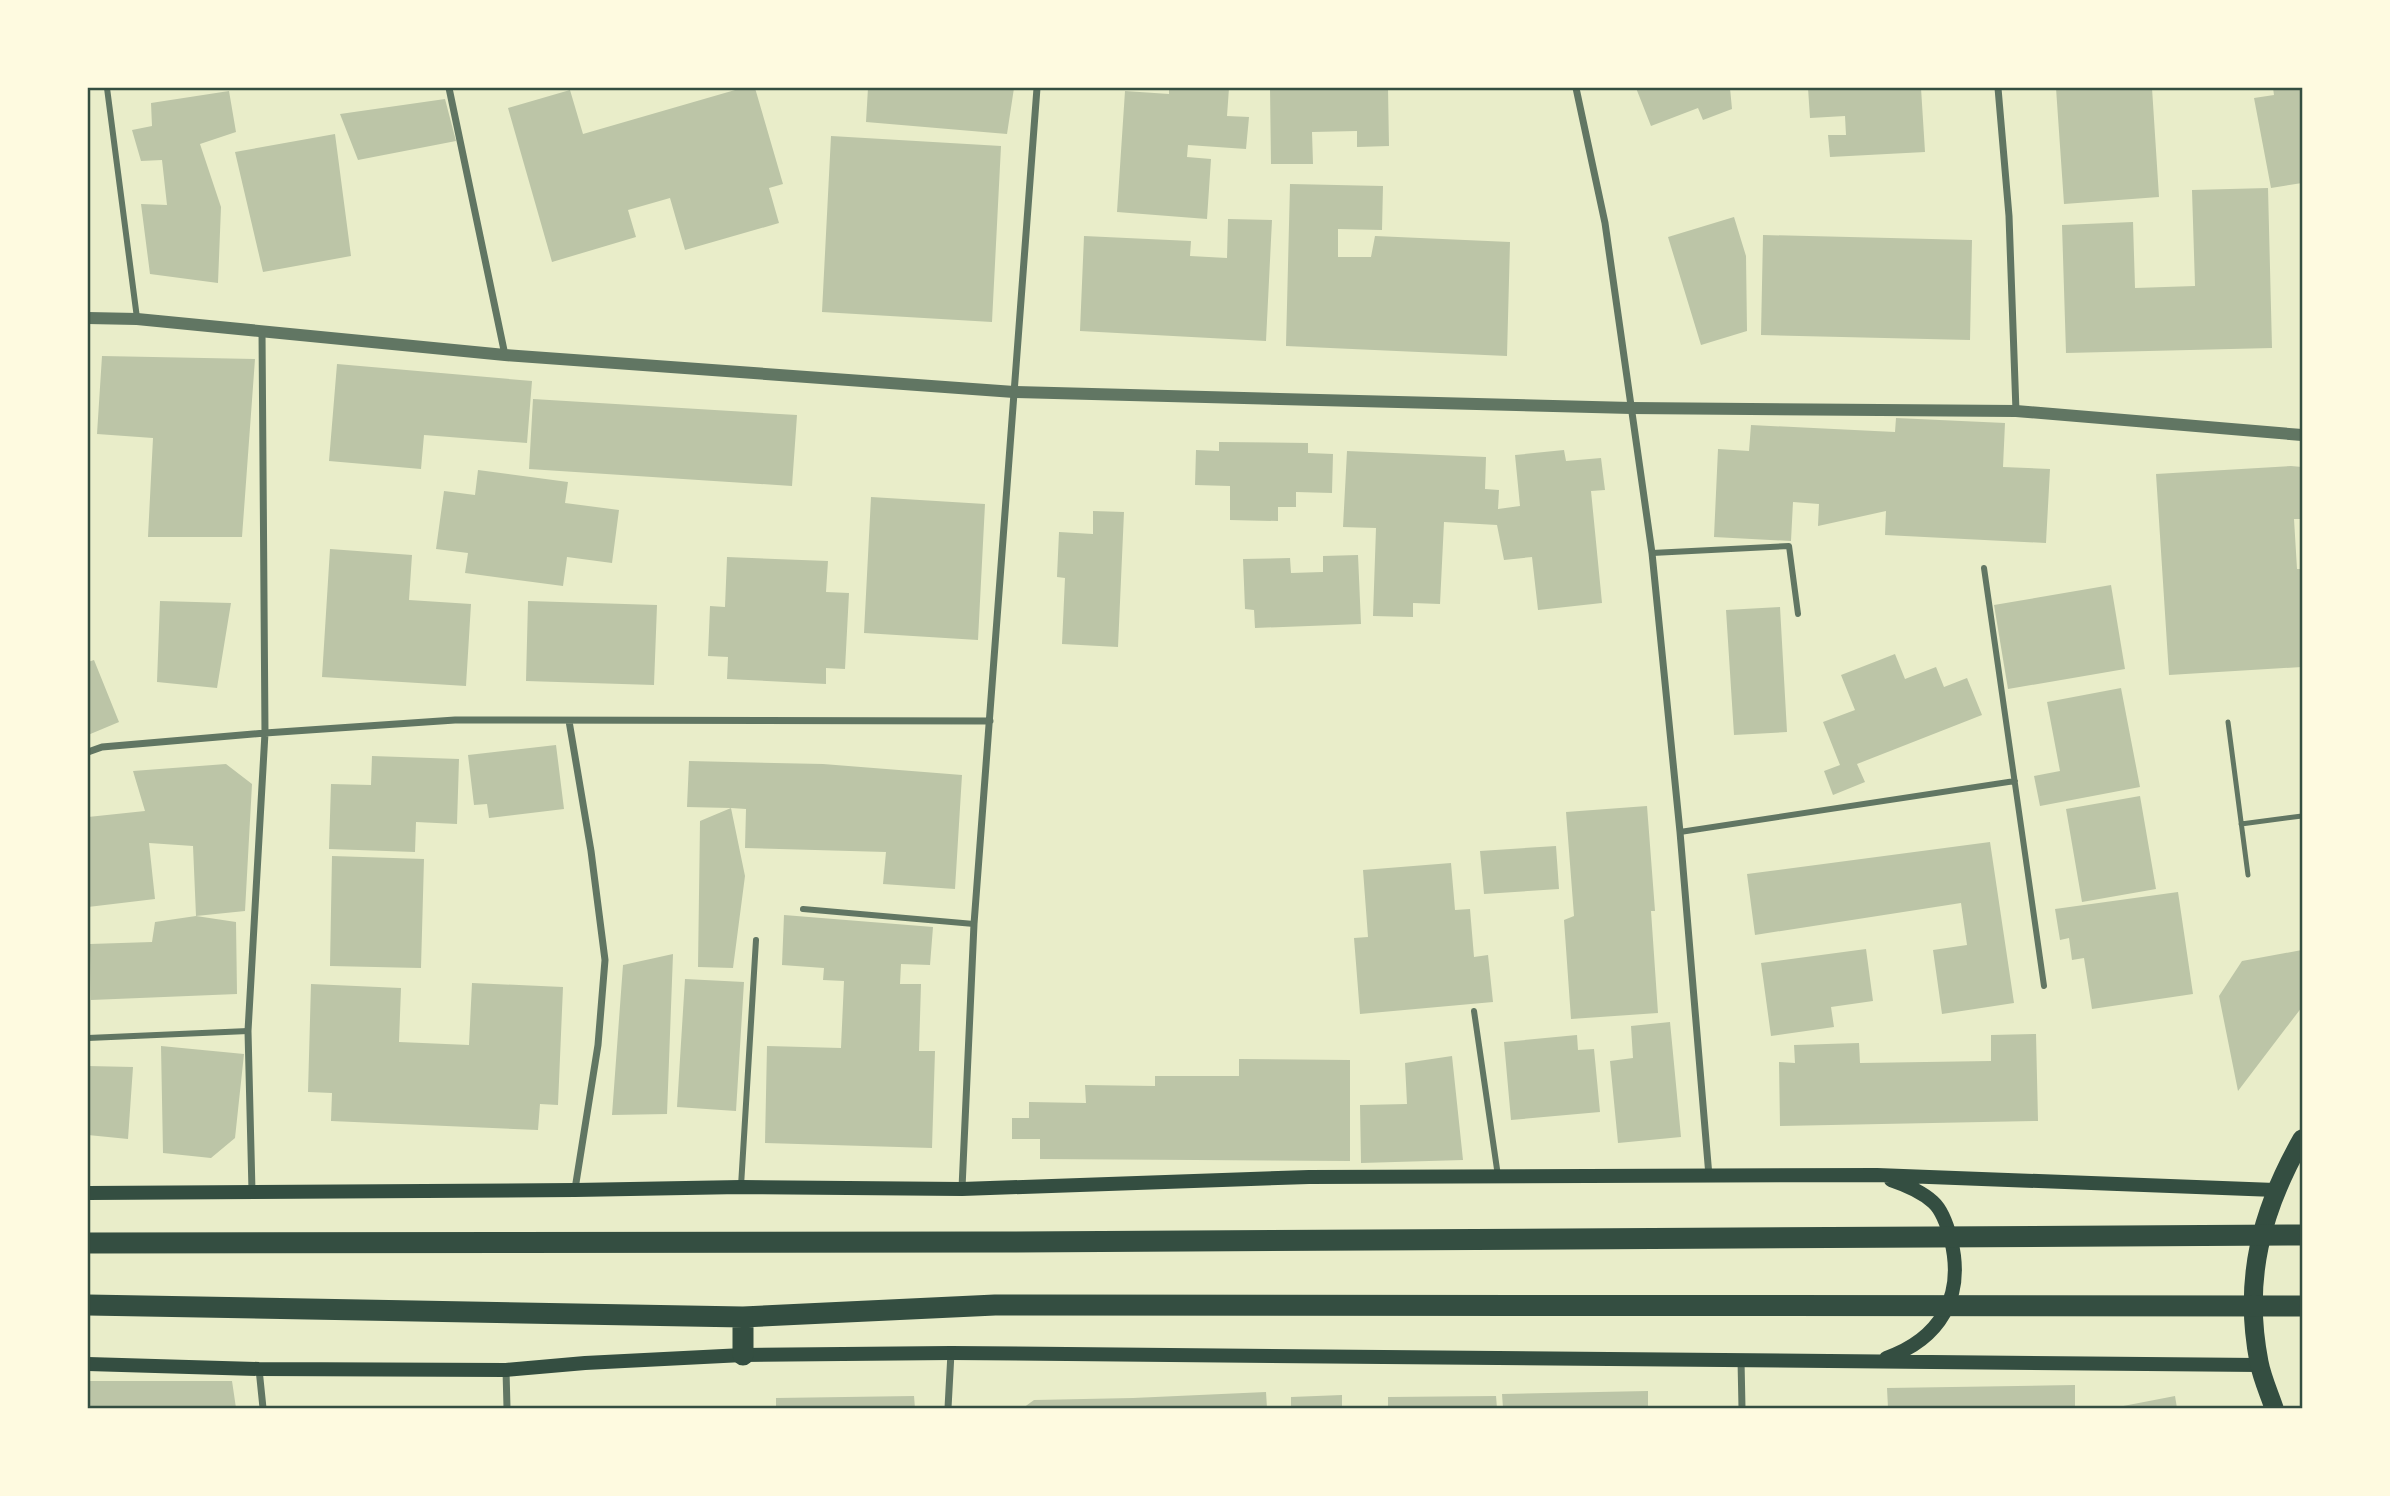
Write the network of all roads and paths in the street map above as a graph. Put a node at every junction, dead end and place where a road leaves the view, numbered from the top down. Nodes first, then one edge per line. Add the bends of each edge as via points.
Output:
1 (107, 88) edge
2 (449, 88) edge
3 (1037, 88) edge
4 (1576, 88) edge
5 (1998, 88) edge
6 (88, 318) edge
7 (137, 319) junction
8 (262, 331) junction
9 (505, 355) junction
10 (1014, 392) junction
11 (1631, 408) junction
12 (2016, 411) junction
13 (2302, 435) edge
14 (1653, 553) junction
15 (1984, 568) dead end
16 (1798, 614) dead end
17 (569, 720) junction
18 (990, 721) junction
19 (2228, 722) dead end
20 (265, 733) junction
21 (88, 752) edge
22 (2015, 780) junction
23 (2302, 816) edge
24 (2241, 824) junction
25 (1680, 832) junction
26 (2249, 875) dead end
27 (803, 909) dead end
28 (974, 924) junction
29 (756, 940) dead end
30 (2044, 986) dead end
31 (1474, 1011) dead end
32 (248, 1031) junction
33 (88, 1038) edge
34 (2302, 1139) edge
35 (1877, 1175) junction
36 (1498, 1176) junction
37 (1710, 1176) junction
38 (741, 1186) junction
39 (962, 1189) junction
40 (575, 1190) junction
41 (2275, 1190) junction
42 (252, 1191) junction
43 (88, 1193) edge
44 (2302, 1235) edge
45 (88, 1243) edge
46 (88, 1306) edge
47 (2302, 1306) edge
48 (743, 1317) junction
49 (951, 1353) junction
50 (743, 1355) junction
51 (1741, 1360) junction
52 (1878, 1361) junction
53 (88, 1364) edge
54 (2259, 1365) junction
55 (259, 1369) junction
56 (506, 1370) junction
57 (263, 1409) edge
58 (507, 1409) edge
59 (947, 1409) edge
60 (1742, 1409) edge
61 (2274, 1409) edge

1 - 7 street
2 - 9 street
3 - 10 street
4 - 11 street via 1605,223
5 - 12 street via 2009,216
6 - 7 street
7 - 8 street
8 - 9 street
8 - 20 street
9 - 10 street
10 - 11 street
10 - 18 street
11 - 12 street
11 - 14 street
12 - 13 street
14 - 16 street via 1789,546
14 - 25 street
15 - 22 street
17 - 18 street
17 - 20 street via 455,720
17 - 40 street via 605,960 598,1045
18 - 28 street
19 - 24 lane
20 - 21 street
20 - 32 street
22 - 25 street
22 - 30 street
23 - 24 lane
24 - 26 lane
25 - 37 street
27 - 28 street
28 - 39 street
29 - 38 street
31 - 36 street
32 - 33 street
32 - 42 street
34 - 41 highway
35 - 37 main road
35 - 41 main road
35 - 52 main road via 1913,1188 1935,1203 1947,1224 1955,1270 1944,1316 1926,1337 1904,1352
36 - 37 main road
36 - 39 main road via 1310,1177
38 - 39 main road
38 - 40 main road
40 - 42 main road
41 - 54 highway via 2253,1276
42 - 43 main road
44 - 45 highway
46 - 48 highway
47 - 48 highway via 995,1305
48 - 50 highway
49 - 50 main road
49 - 51 main road
49 - 59 street
50 - 56 main road
51 - 52 main road
51 - 60 street
52 - 54 main road
53 - 55 main road
54 - 61 highway
55 - 56 main road
55 - 57 street
56 - 58 street

